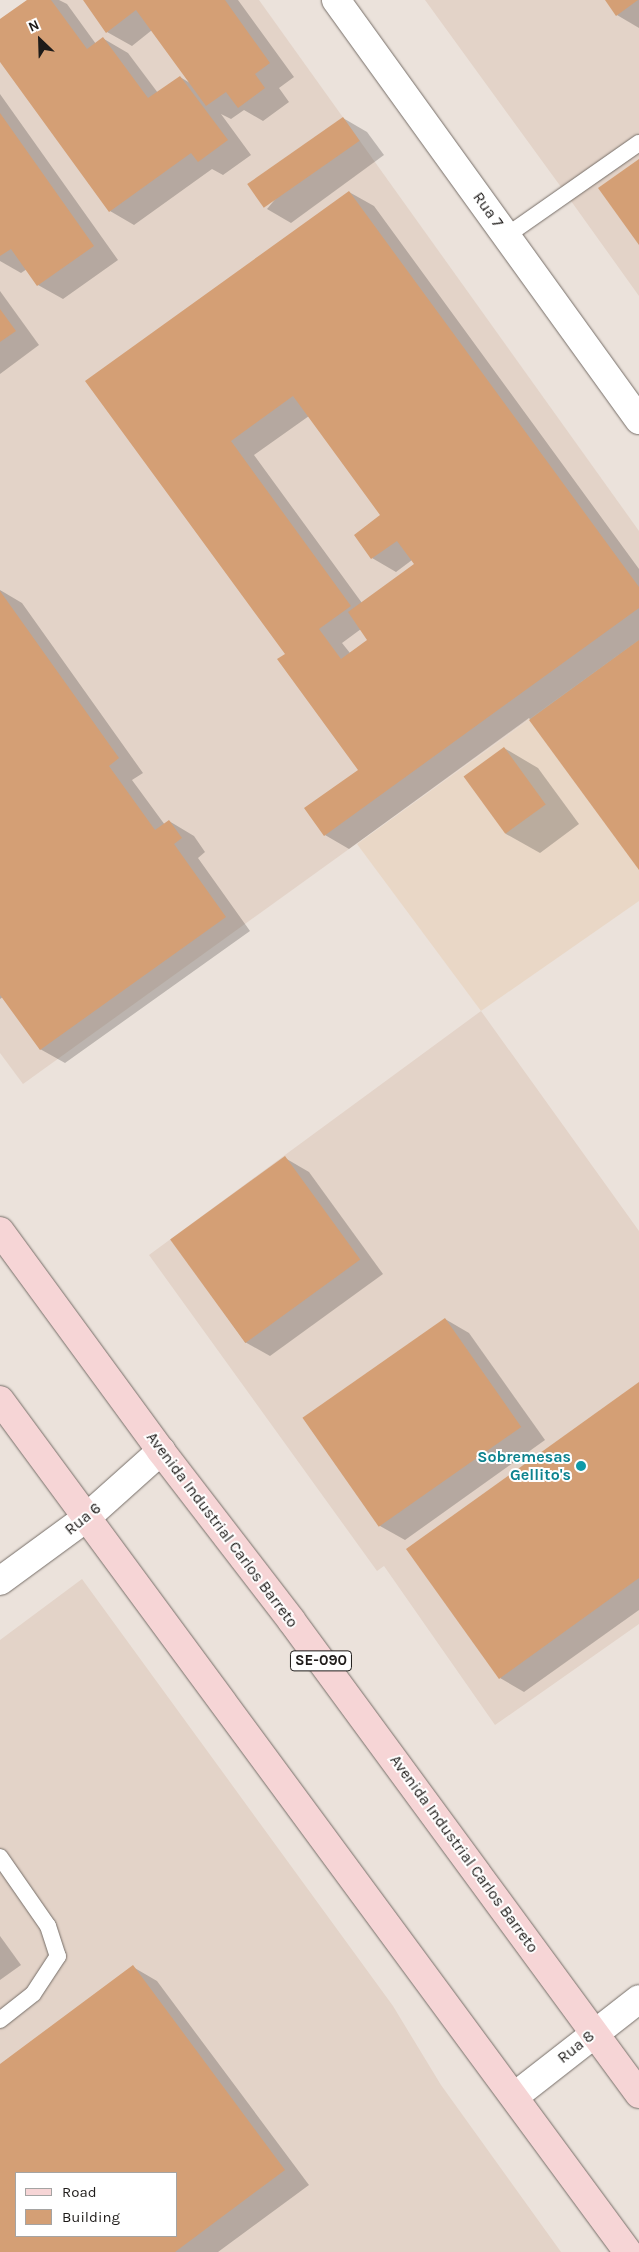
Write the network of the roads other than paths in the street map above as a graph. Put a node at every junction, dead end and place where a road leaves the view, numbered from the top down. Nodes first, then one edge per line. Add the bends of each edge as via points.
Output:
1 (336, 0) edge
2 (639, 143) edge
3 (506, 236) junction
4 (639, 420) edge
5 (0, 1231) edge
6 (0, 1400) edge
7 (161, 1451) junction
8 (86, 1518) junction
9 (0, 1581) edge
10 (0, 1857) edge
11 (639, 1999) edge
12 (0, 2020) edge
13 (594, 2032) junction
14 (639, 2094) edge
15 (514, 2096) junction
16 (628, 2252) edge

1 - 3 street, Rua 7
2 - 3 lane
3 - 4 street, Rua 7
5 - 7 main road, Avenida Industrial Carlos Barreto / SE-090
6 - 8 main road
7 - 8 street, Rua 6
7 - 13 main road, Avenida Industrial Carlos Barreto / SE-090 via 291,1620
8 - 9 street, Rua 6
8 - 15 main road
10 - 12 lane via 48,1926 58,1956 34,1994
11 - 13 street, Rua 8
13 - 14 main road, Avenida Industrial Carlos Barreto / SE-090
13 - 15 street, Rua 8
15 - 16 main road

